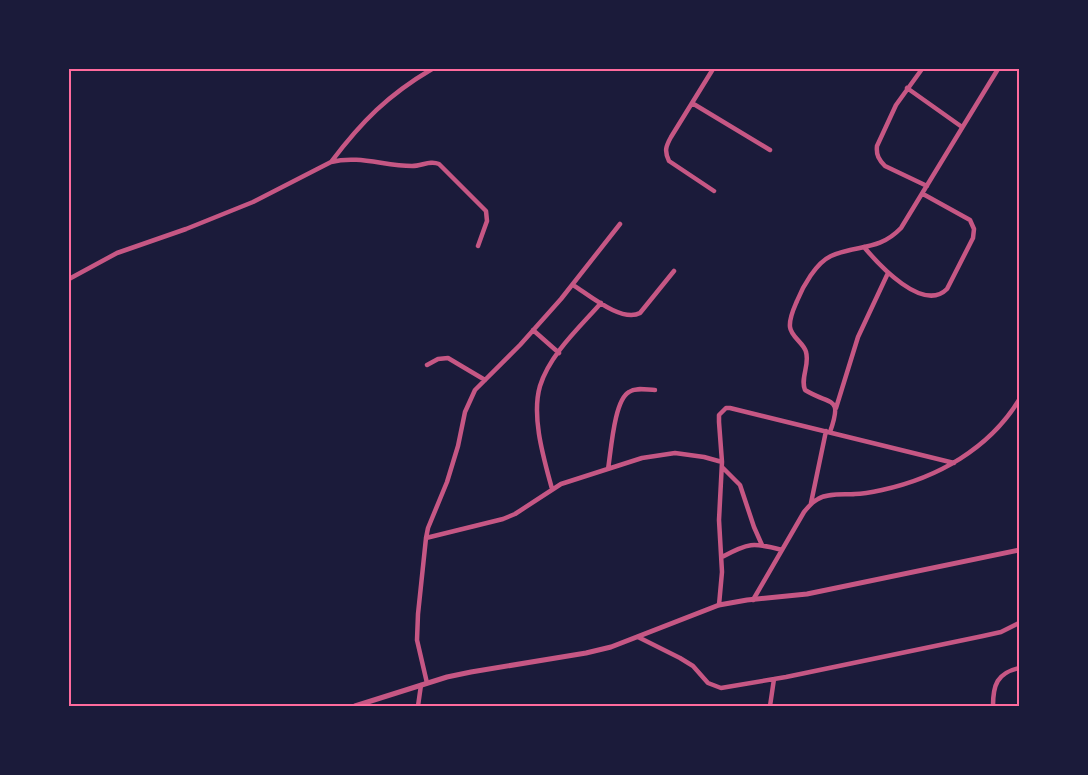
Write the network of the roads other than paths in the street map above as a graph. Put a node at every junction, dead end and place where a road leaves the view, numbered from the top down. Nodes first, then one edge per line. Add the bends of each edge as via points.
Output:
1 (432, 69) edge
2 (713, 69) edge
3 (922, 69) edge
4 (998, 69) edge
5 (907, 88) junction
6 (692, 103) junction
7 (962, 127) junction
8 (770, 150) dead end
9 (331, 162) junction
10 (927, 186) junction
11 (714, 191) dead end
12 (923, 194) junction
13 (620, 224) dead end
14 (478, 246) dead end
15 (864, 247) junction
16 (674, 271) dead end
17 (888, 273) junction
18 (69, 279) edge
19 (573, 285) junction
20 (601, 303) junction
21 (534, 330) junction
22 (558, 352) junction
23 (427, 366) dead end
24 (485, 380) junction
25 (655, 390) dead end
26 (1019, 400) edge
27 (836, 408) junction
28 (828, 431) junction
29 (954, 463) junction
30 (722, 465) junction
31 (608, 469) junction
32 (552, 489) junction
33 (811, 503) junction
34 (426, 538) junction
35 (762, 545) junction
36 (782, 550) junction
37 (1019, 550) edge
38 (722, 557) junction
39 (753, 600) junction
40 (719, 606) junction
41 (1019, 623) edge
42 (638, 637) junction
43 (1019, 668) edge
44 (774, 679) junction
45 (424, 684) junction
46 (355, 706) edge
47 (418, 706) edge
48 (770, 706) edge
49 (992, 706) edge

1 - 9 street via 406,84 366,118
2 - 6 street
3 - 5 street
4 - 7 street
5 - 7 street
5 - 10 street via 896,105 877,152 885,166
6 - 8 street
6 - 11 street via 671,137 666,155 669,162
7 - 10 street
9 - 14 street via 353,159 412,166 432,162 439,164 486,211 487,221
9 - 18 street via 253,202 117,253
10 - 12 street
12 - 15 street via 892,238
12 - 17 street via 970,220 973,238 942,294 921,293
13 - 19 street
15 - 17 street
15 - 27 street via 832,255 820,264 799,295 790,320 791,331 806,350 805,390
16 - 20 street via 635,316 620,315
17 - 27 street via 858,337
19 - 20 street
19 - 21 street
20 - 22 street
21 - 22 street
21 - 24 street
22 - 32 street via 540,385 538,397 540,440
23 - 24 street via 438,359 448,358
24 - 34 street via 475,390 465,412 452,464
25 - 31 street via 639,389 624,396 617,413
26 - 29 street via 995,432
27 - 28 street
28 - 29 street
28 - 30 street via 726,408 719,416
28 - 33 street
29 - 33 street via 900,486 828,496
30 - 31 street via 704,457 675,453 642,458
30 - 35 street via 740,485
30 - 38 street via 719,520
31 - 32 street
32 - 34 street via 503,519
33 - 36 street
34 - 45 street via 417,640
35 - 36 street
35 - 38 street via 742,546
36 - 39 street
37 - 39 street via 807,594
38 - 40 street
39 - 40 street
40 - 42 street
41 - 44 street via 1001,632
42 - 44 street via 693,666 708,683 721,688
42 - 45 street via 586,653 471,672
43 - 49 street via 999,678 993,689
44 - 48 street
45 - 46 street
45 - 47 street

